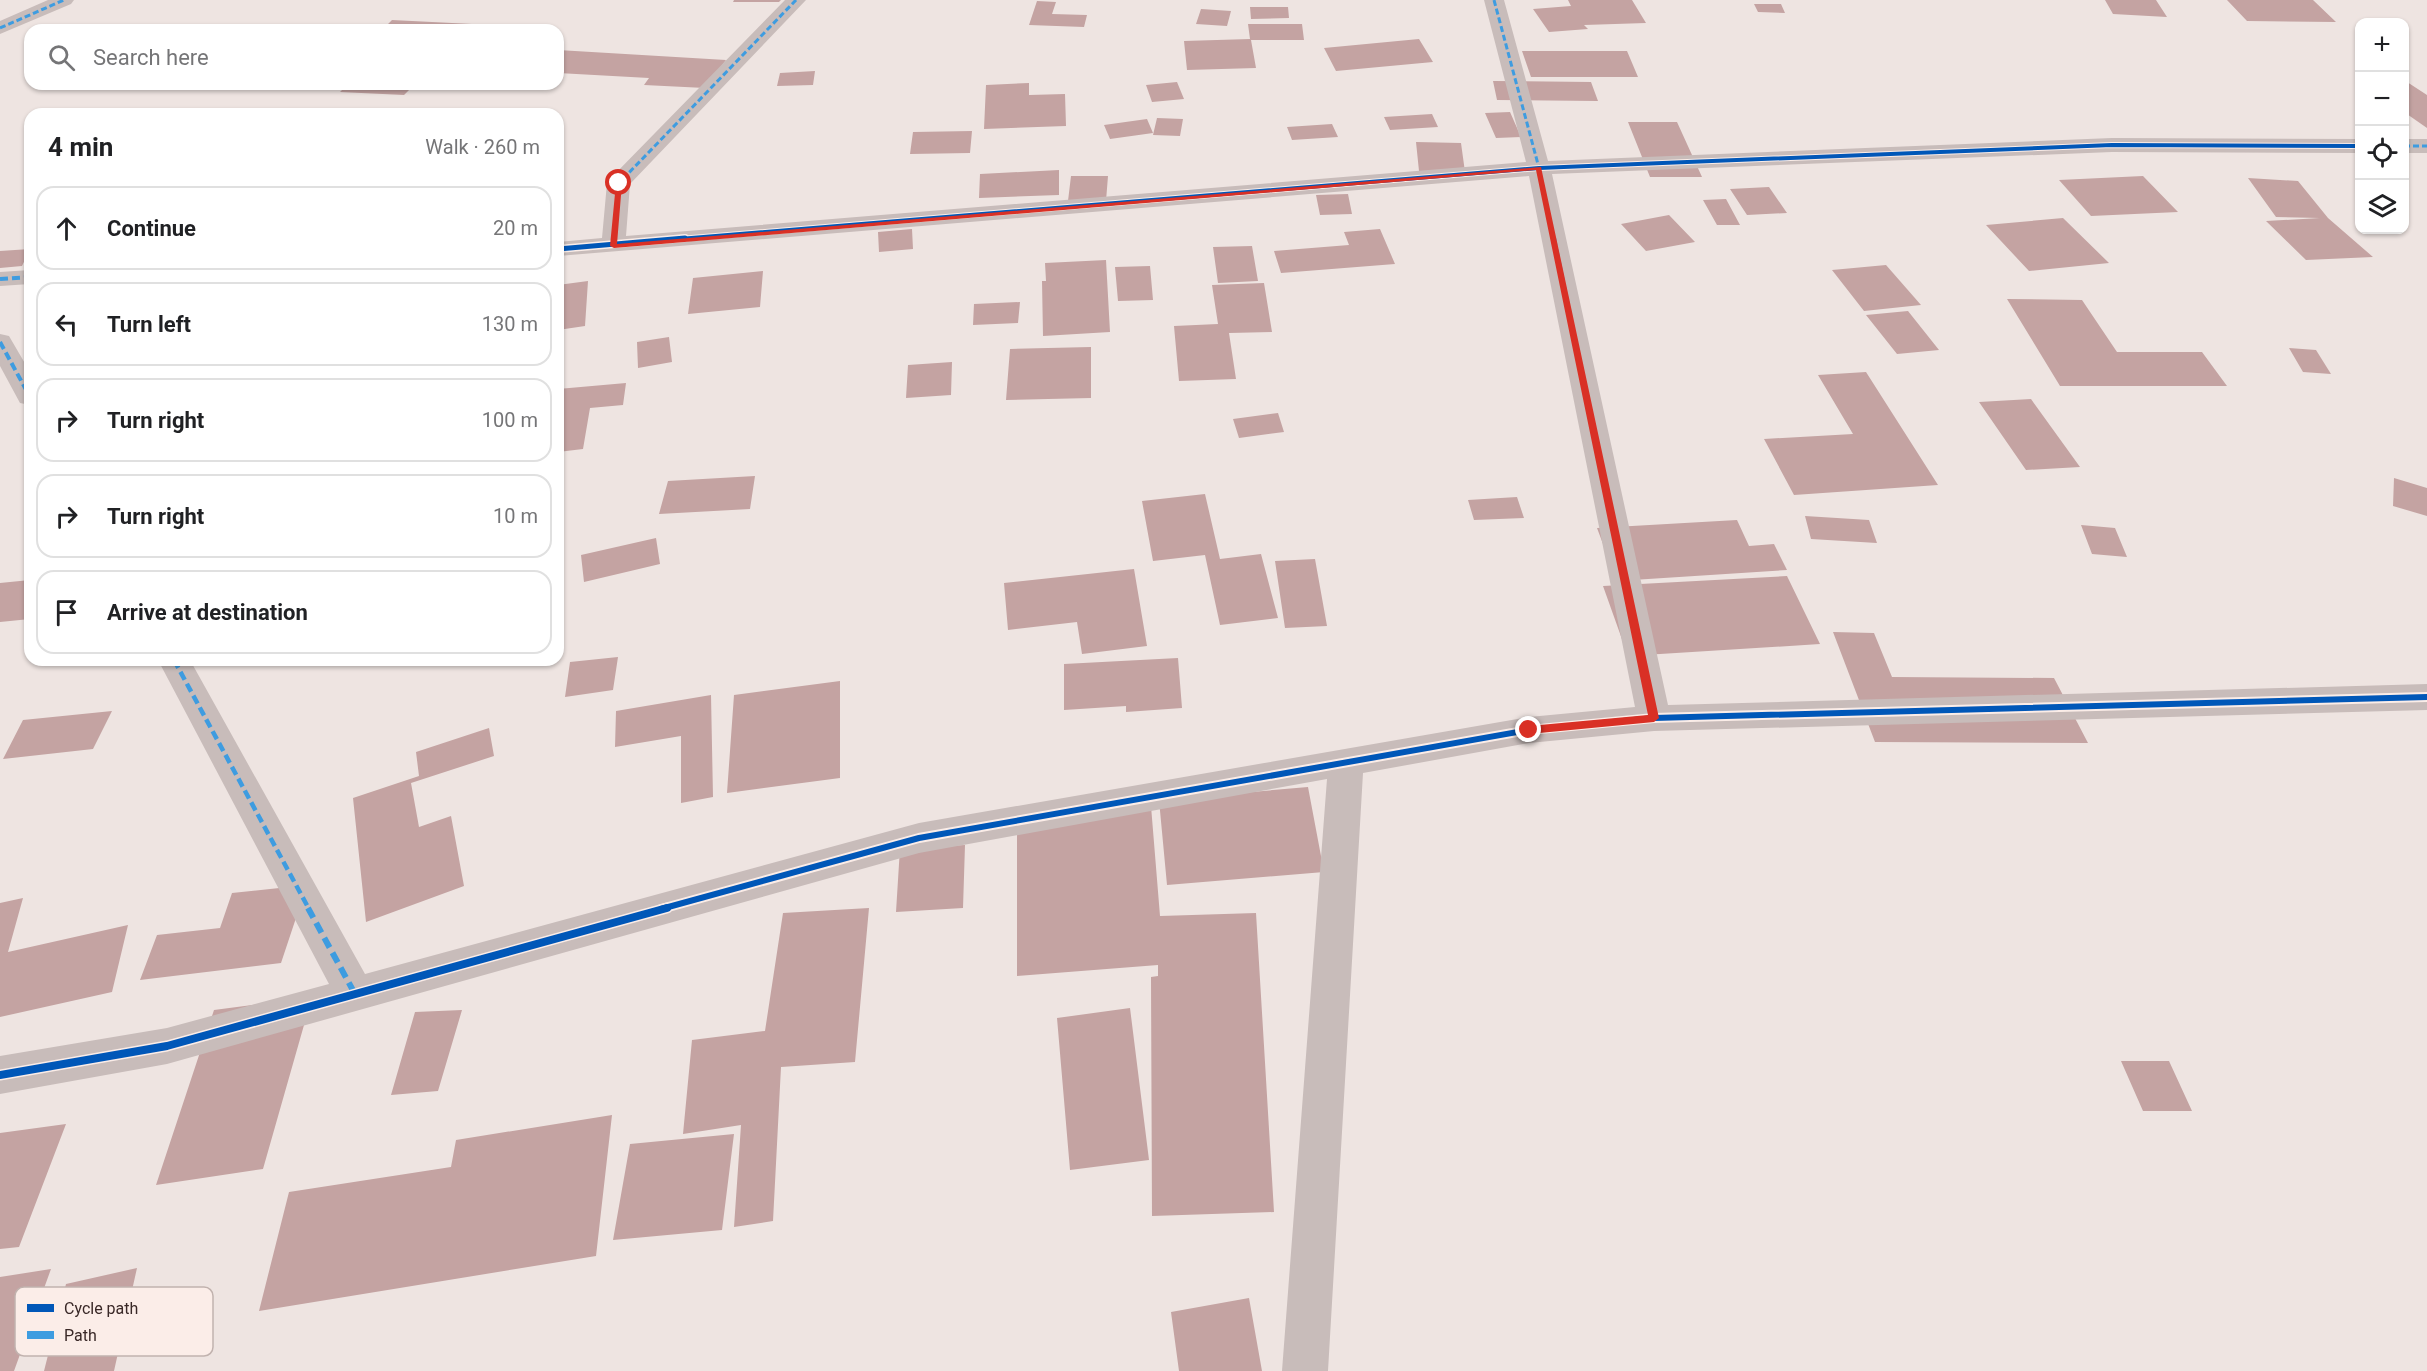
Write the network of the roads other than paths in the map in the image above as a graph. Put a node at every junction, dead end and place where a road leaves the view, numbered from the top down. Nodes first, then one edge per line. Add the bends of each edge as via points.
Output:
1 (64, 0) edge
2 (796, 0) edge
3 (1494, 0) edge
4 (0, 28) edge
5 (2355, 146) edge
6 (2409, 146) edge
7 (2427, 146) edge
8 (1539, 168) junction
9 (614, 246) junction
10 (564, 249) edge
11 (24, 277) edge
12 (0, 279) edge
13 (0, 342) edge
14 (24, 386) edge
15 (177, 666) edge
16 (2427, 697) edge
17 (1654, 718) junction
18 (1346, 762) junction
19 (355, 994) junction
20 (0, 1075) edge
21 (1305, 1371) edge

1 - 4 street
2 - 9 street via 619,183
3 - 8 street
5 - 8 street via 2112,145
6 - 7 street
8 - 9 street
8 - 17 street
9 - 10 street
11 - 12 street
13 - 14 street
15 - 19 street
16 - 17 street
17 - 18 street via 1529,730
18 - 19 street via 919,837
18 - 21 street
19 - 20 street via 167,1046

